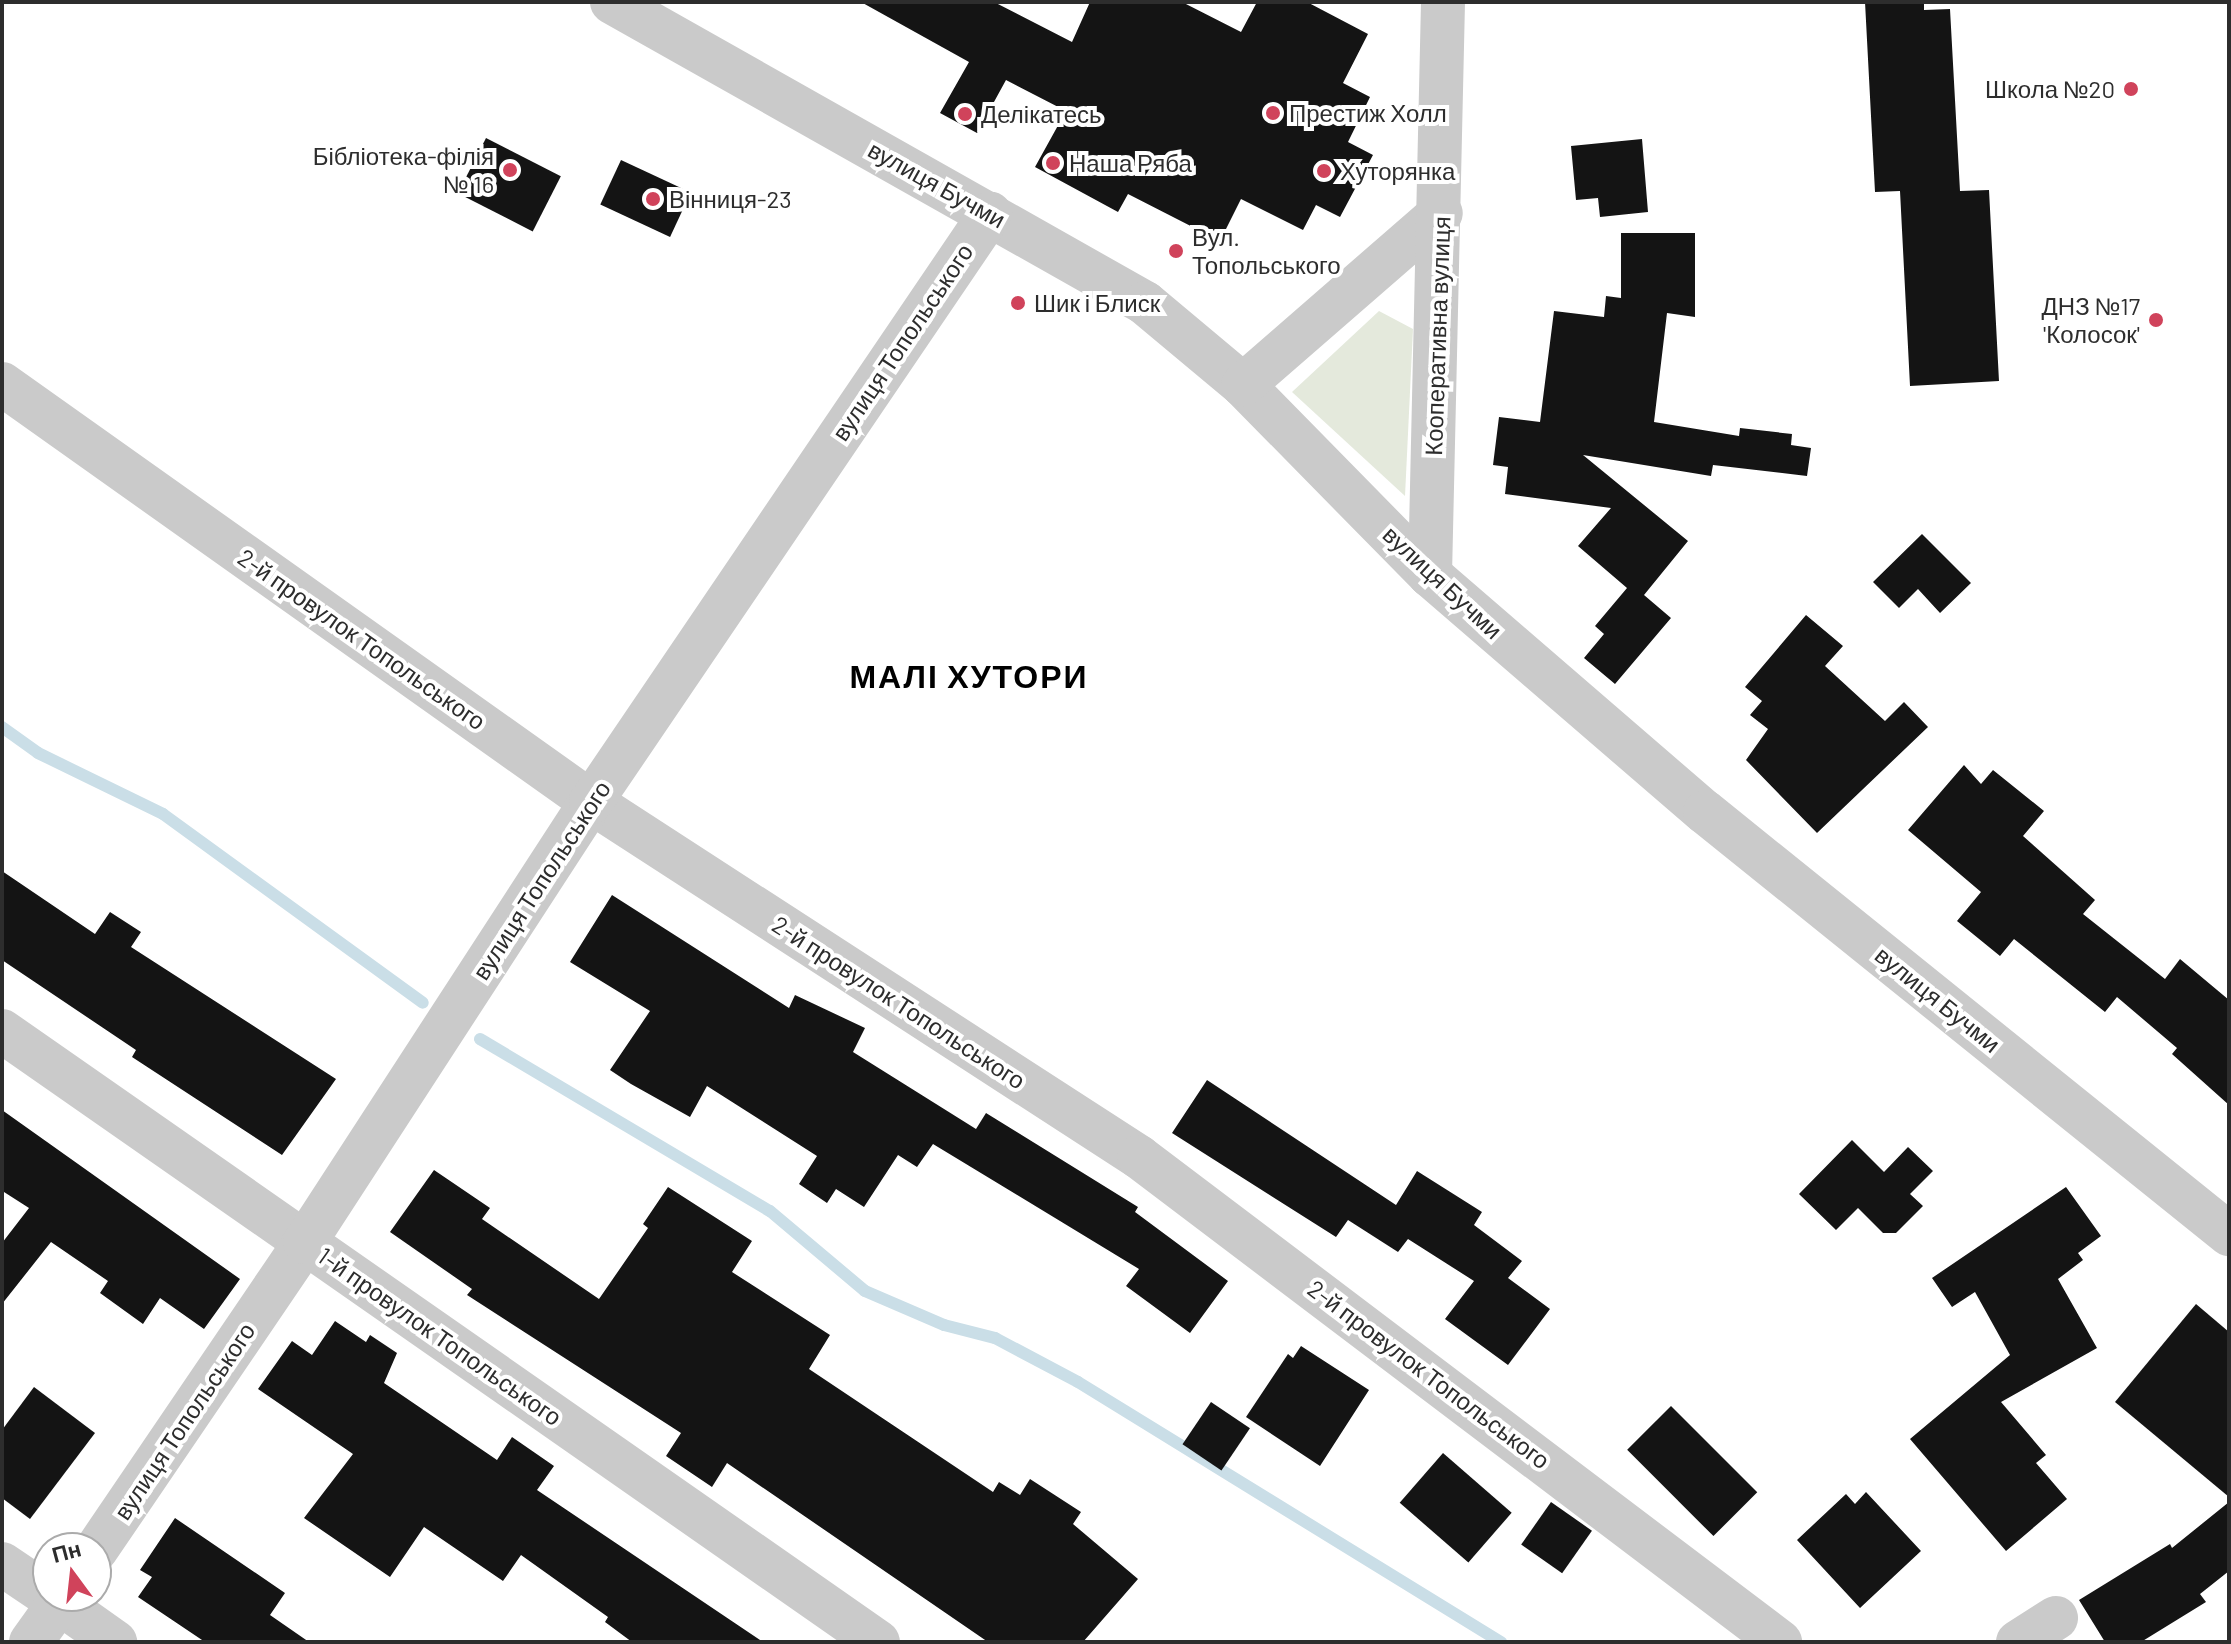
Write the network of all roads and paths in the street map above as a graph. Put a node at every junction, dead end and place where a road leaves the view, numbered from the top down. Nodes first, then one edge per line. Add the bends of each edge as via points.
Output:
1 (612, 2) edge
2 (1443, 2) edge
3 (1441, 213) junction
4 (990, 214) junction
5 (2, 384) edge
6 (1243, 385) junction
7 (1430, 575) junction
8 (591, 802) junction
9 (2, 1031) edge
10 (2229, 1234) edge
11 (305, 1242) junction
12 (108, 1532) edge
13 (2, 1564) edge
14 (32, 1583) edge
15 (47, 1612) edge
16 (75, 1612) edge
17 (2056, 1618) dead end
18 (31, 1642) edge
19 (115, 1642) edge
20 (878, 1642) edge
21 (1780, 1642) edge
22 (2018, 1642) edge

1 - 4 street, вулиця Бучми
2 - 3 street, Кооперативна вулиця
3 - 6 street
3 - 7 street, Кооперативна вулиця
4 - 6 street, вулиця Бучми via 1145,303
4 - 8 street, вулиця Топольського
5 - 8 street, 2-й провулок Топольського
6 - 7 street, вулиця Бучми
7 - 10 street, вулиця Бучми via 1705,812
8 - 11 street, вулиця Топольського
8 - 21 street, 2-й провулок Топольського via 1139,1157
9 - 11 street, 1-й провулок Топольського
11 - 12 street, вулиця Топольського
11 - 20 street, 1-й провулок Топольського
13 - 14 street
15 - 18 street
16 - 19 street
17 - 22 street

